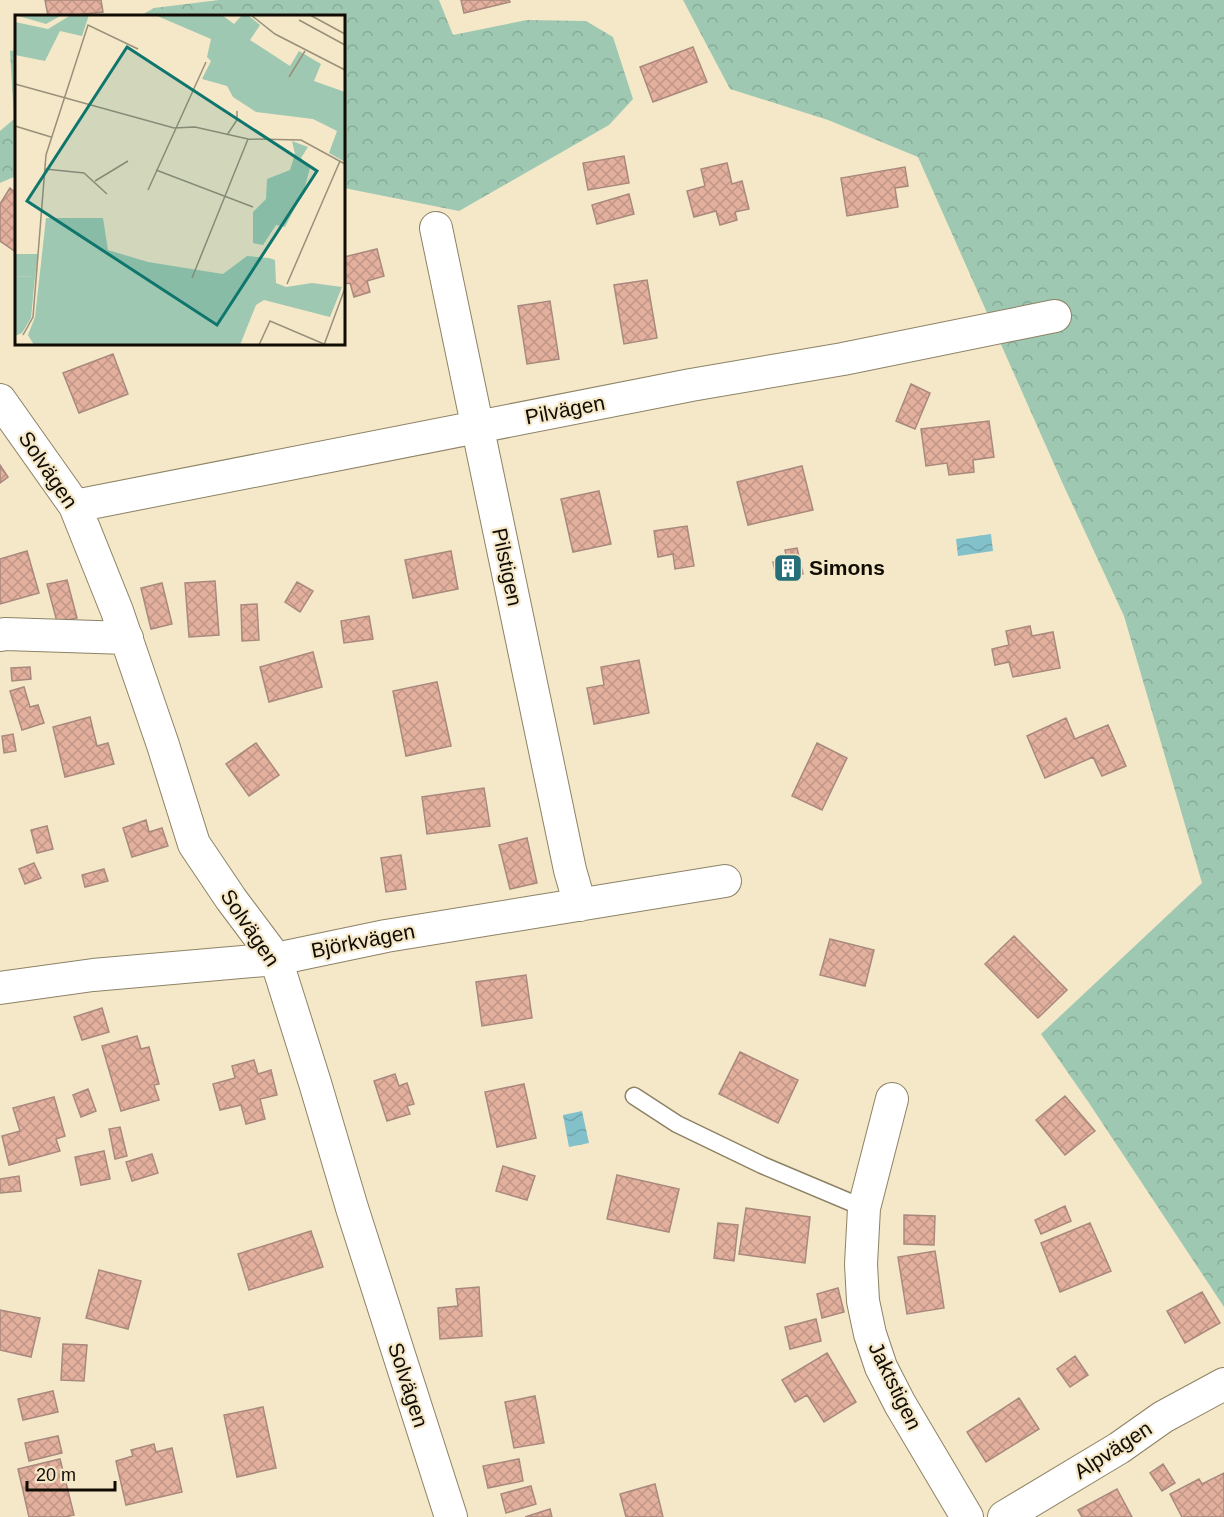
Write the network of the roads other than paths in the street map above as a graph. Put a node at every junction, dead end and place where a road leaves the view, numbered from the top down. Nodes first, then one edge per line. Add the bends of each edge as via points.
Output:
1 (436, 228) dead end
2 (1055, 316) dead end
3 (0, 400) edge
4 (477, 427) junction
5 (75, 506) junction
6 (0, 635) edge
7 (127, 638) junction
8 (725, 881) dead end
9 (580, 905) junction
10 (276, 959) junction
11 (0, 988) edge
12 (634, 1096) dead end
13 (892, 1099) dead end
14 (864, 1208) junction
15 (1224, 1384) edge
16 (451, 1517) edge
17 (967, 1517) edge
18 (1004, 1517) edge

1 - 4 street, Pilstigen
2 - 4 street, Pilvägen
3 - 5 street, Solvägen
4 - 5 street, Pilvägen
4 - 9 street, Pilstigen
5 - 7 street, Solvägen
6 - 7 street
7 - 10 street, Solvägen via 194,844
8 - 9 street, Björkvägen
9 - 10 street, Björkvägen via 386,936
10 - 11 street, Björkvägen via 93,975
10 - 16 street, Solvägen
12 - 14 lane via 677,1124
13 - 14 street, Jaktstigen
14 - 17 street, Jaktstigen via 861,1264 870,1334 900,1404
15 - 18 street, Alpvägen via 1163,1417

